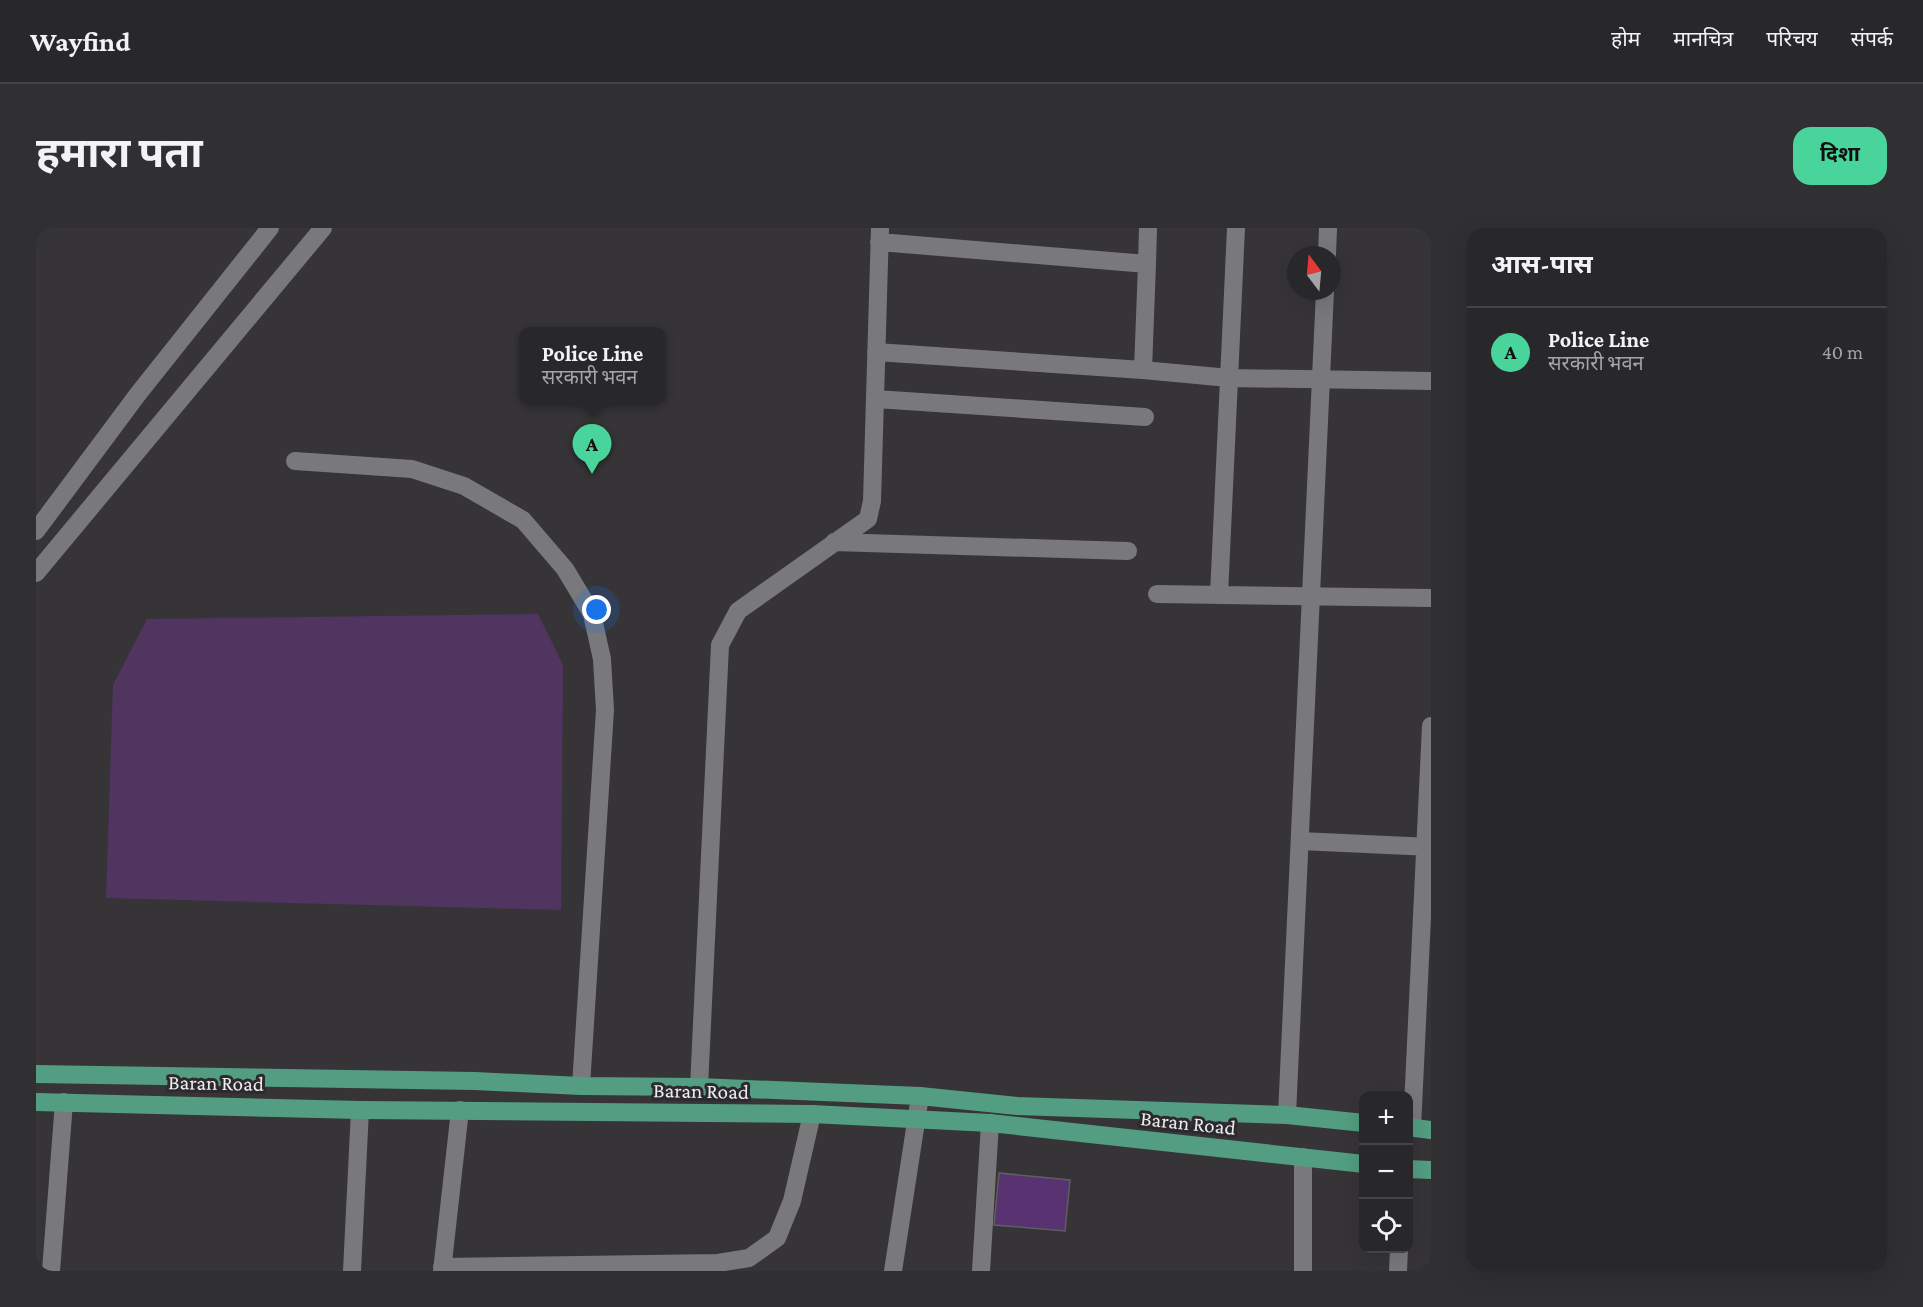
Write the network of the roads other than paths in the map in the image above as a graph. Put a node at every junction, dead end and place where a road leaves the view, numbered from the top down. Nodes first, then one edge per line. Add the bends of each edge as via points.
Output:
1 (270, 228) edge
2 (323, 228) edge
3 (1148, 228) edge
4 (1236, 228) edge
5 (1328, 228) edge
6 (879, 235) edge
7 (1327, 246) edge
8 (1147, 264) junction
9 (1325, 300) edge
10 (876, 352) junction
11 (1143, 370) junction
12 (1229, 378) junction
13 (1321, 379) junction
14 (1431, 381) edge
15 (876, 399) junction
16 (1144, 417) dead end
17 (295, 461) dead end
18 (36, 531) edge
19 (834, 542) junction
20 (1128, 551) dead end
21 (37, 572) edge
22 (1157, 594) dead end
23 (1219, 595) junction
24 (1311, 596) junction
25 (1431, 598) edge
26 (1431, 726) edge
27 (1300, 841) junction
28 (1429, 847) edge
29 (36, 1074) edge
30 (581, 1086) junction
31 (699, 1087) junction
32 (1412, 1091) edge
33 (920, 1096) junction
34 (36, 1102) edge
35 (64, 1102) junction
36 (360, 1110) junction
37 (460, 1110) junction
38 (812, 1114) junction
39 (1287, 1115) junction
40 (916, 1120) junction
41 (1359, 1122) edge
42 (990, 1123) junction
43 (1413, 1127) edge
44 (1431, 1130) edge
45 (1304, 1157) junction
46 (1359, 1163) edge
47 (1413, 1169) edge
48 (1431, 1170) edge
49 (1399, 1253) edge
50 (442, 1269) edge
51 (51, 1271) edge
52 (352, 1271) edge
53 (893, 1271) edge
54 (981, 1271) edge
55 (1304, 1271) edge
56 (1398, 1271) edge

1 - 18 street via 138,394
2 - 21 street
3 - 8 street
4 - 12 street
5 - 7 street
6 - 8 street
6 - 10 street
8 - 11 street
9 - 13 street
10 - 11 street
10 - 15 street
11 - 12 street
12 - 13 street
12 - 23 street
13 - 14 street
13 - 24 street
15 - 16 street
15 - 19 street via 868,519
17 - 30 street via 412,469 464,486 523,520 565,569 592,614 602,659 605,710
19 - 20 street
19 - 31 street via 738,611 720,645
22 - 23 street
23 - 24 street
24 - 25 street
24 - 27 street
26 - 28 street
27 - 28 street
27 - 39 street
28 - 32 street
29 - 30 main road, Baran Road
30 - 31 main road, Baran Road
31 - 33 main road, Baran Road
33 - 39 main road, Baran Road via 1017,1106
33 - 40 street
34 - 35 main road, Baran Road
35 - 36 main road, Baran Road
35 - 51 street
36 - 37 main road, Baran Road
36 - 52 street
37 - 38 main road, Baran Road
37 - 50 street
38 - 40 main road, Baran Road
38 - 50 street via 792,1201 777,1238 749,1258 718,1263
39 - 41 main road, Baran Road
40 - 42 main road, Baran Road
40 - 53 street
42 - 45 main road, Baran Road
42 - 54 street
43 - 44 main road
45 - 46 main road, Baran Road
45 - 55 street
47 - 48 main road
49 - 56 street

